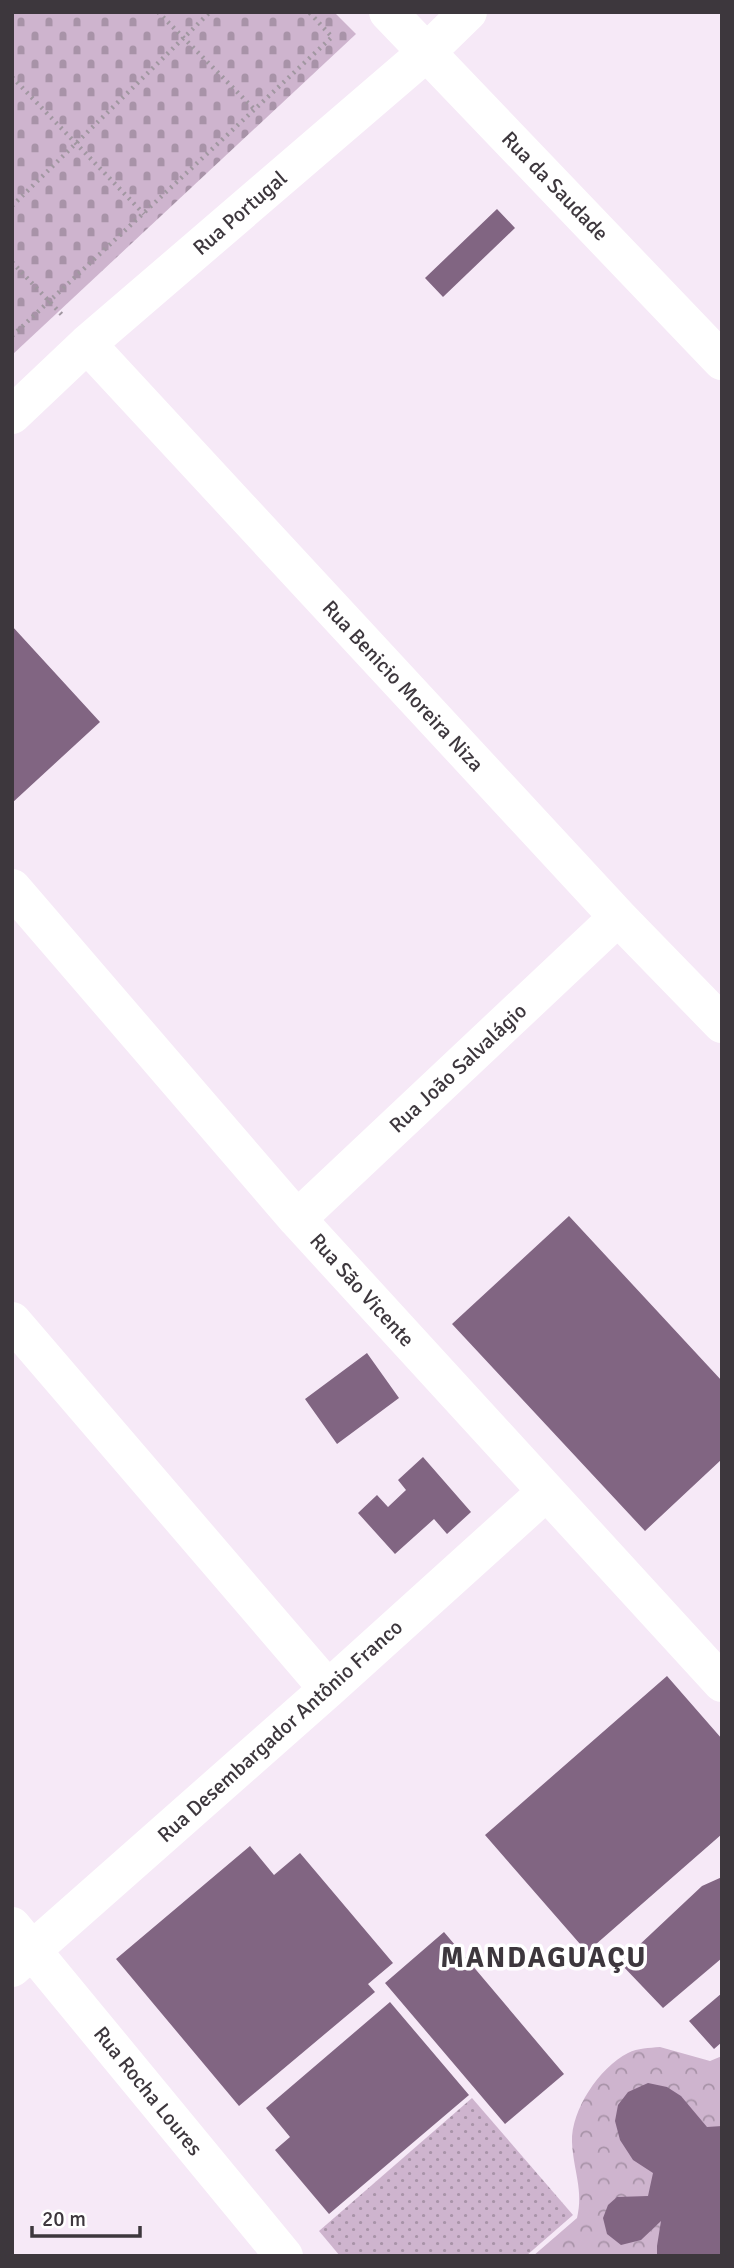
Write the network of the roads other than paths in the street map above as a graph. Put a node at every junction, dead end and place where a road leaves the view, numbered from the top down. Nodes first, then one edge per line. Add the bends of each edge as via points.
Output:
1 (388, 12) edge
2 (468, 12) edge
3 (427, 52) junction
4 (87, 344) junction
5 (722, 361) edge
6 (12, 415) edge
7 (12, 888) edge
8 (618, 917) junction
9 (722, 1024) edge
10 (297, 1219) junction
11 (12, 1321) edge
12 (546, 1492) junction
13 (722, 1683) edge
14 (328, 1689) junction
15 (19, 1948) edge
16 (284, 2256) edge

1 - 3 street, Rua da Saudade
2 - 3 street, Rua Portugal
3 - 4 street, Rua Portugal
3 - 5 street, Rua da Saudade
4 - 6 street, Rua Portugal
4 - 8 street, Rua Benicio Moreira Niza
7 - 10 street, Rua São Vicente
8 - 9 street, Rua Benicio Moreira Niza
8 - 10 street, Rua João Salvalágio
10 - 12 street, Rua São Vicente
11 - 14 street
12 - 13 street, Rua São Vicente
12 - 14 street, Rua Desembargador Antônio Franco
14 - 15 street, Rua Desembargador Antônio Franco
15 - 16 street, Rua Rocha Loures

